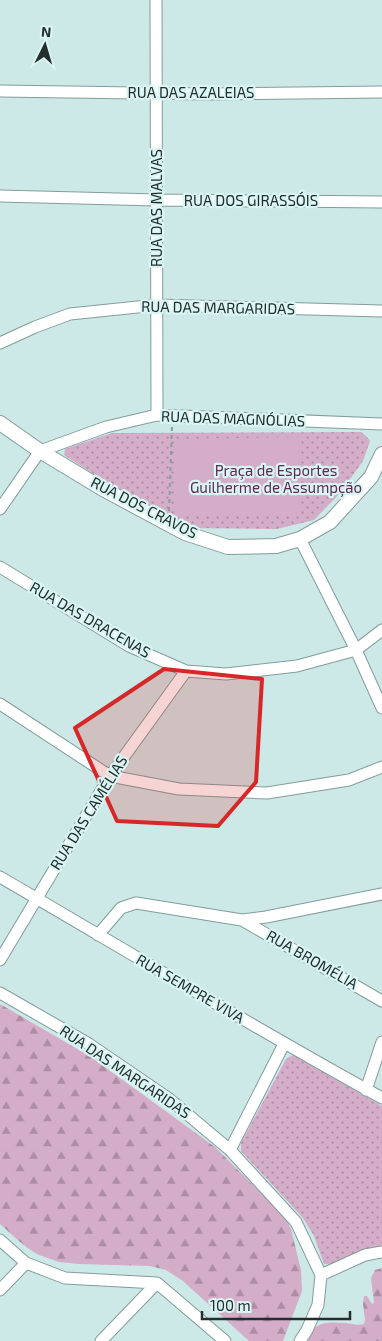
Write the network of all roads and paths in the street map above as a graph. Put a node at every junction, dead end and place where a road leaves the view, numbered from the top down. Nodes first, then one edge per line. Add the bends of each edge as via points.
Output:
1 (156, 0) edge
2 (0, 91) edge
3 (382, 92) edge
4 (156, 93) junction
5 (0, 196) edge
6 (157, 200) junction
7 (382, 202) edge
8 (157, 305) junction
9 (382, 311) edge
10 (0, 343) edge
11 (157, 415) junction
12 (172, 416) junction
13 (0, 423) edge
14 (382, 424) edge
15 (40, 451) junction
16 (382, 454) edge
17 (0, 509) edge
18 (169, 525) junction
19 (300, 539) junction
20 (0, 567) edge
21 (382, 630) edge
22 (356, 650) junction
23 (186, 671) junction
24 (0, 704) edge
25 (382, 708) edge
26 (382, 767) edge
27 (110, 776) junction
28 (0, 877) edge
29 (382, 894) edge
30 (36, 898) junction
31 (242, 920) junction
32 (98, 936) junction
33 (0, 960) edge
34 (0, 993) edge
35 (382, 1001) edge
36 (382, 1042) edge
37 (284, 1044) junction
38 (366, 1090) junction
39 (382, 1098) edge
40 (230, 1150) junction
41 (0, 1240) edge
42 (382, 1252) edge
43 (26, 1263) junction
44 (321, 1275) junction
45 (157, 1283) junction
46 (0, 1290) edge
47 (101, 1341) edge
48 (225, 1341) edge
49 (300, 1341) edge

1 - 4 street, RUA DAS MALVAS
2 - 4 street, RUA DAS AZALEIAS
3 - 4 street, RUA DAS AZALEIAS
4 - 6 street, RUA DAS MALVAS
5 - 6 street, RUA DOS GIRASSÓIS
6 - 7 street, RUA DOS GIRASSÓIS
6 - 8 street, RUA DAS MALVAS
8 - 9 street, RUA DAS MARGARIDAS
8 - 10 street, RUA DAS MARGARIDAS via 70,314
8 - 11 street, RUA DAS MALVAS
11 - 12 street, RUA DAS MAGNÓLIAS
11 - 15 street, RUA DAS MAGNÓLIAS via 106,428
12 - 14 street, RUA DAS MAGNÓLIAS
12 - 18 path
13 - 15 street, RUA DOS CRAVOS
15 - 17 street
15 - 18 street, RUA DOS CRAVOS
16 - 19 street, RUA DOS CRAVOS via 371,477 330,522
18 - 19 street, RUA DOS CRAVOS via 228,547 276,546
19 - 22 street
20 - 23 street, RUA DAS DRACENAS via 129,646
21 - 22 street, RUA DAS DRACENAS
22 - 23 street, RUA DAS DRACENAS via 297,666 226,674
22 - 25 street
23 - 27 street, RUA DAS CAMÉLIAS
24 - 27 street
26 - 27 street via 349,780 267,794 179,789
27 - 30 street, RUA DAS CAMÉLIAS
28 - 30 street, RUA SEMPRE VIVA
29 - 31 street
30 - 32 street, RUA SEMPRE VIVA
30 - 33 street, RUA DAS CAMÉLIAS
31 - 32 street via 136,903 121,908
31 - 35 street, RUA BROMÉLIA
32 - 37 street, RUA SEMPRE VIVA
34 - 40 street, RUA DAS MARGARIDAS via 89,1044 168,1098
36 - 38 street
37 - 38 street, RUA SEMPRE VIVA
37 - 40 street
38 - 39 street, RUA SEMPRE VIVA
40 - 44 street, RUA DAS MARGARIDAS via 296,1222
41 - 43 street
42 - 44 street via 365,1255
43 - 45 street via 65,1278
43 - 46 street
44 - 49 street via 318,1305
45 - 47 street
45 - 48 street

